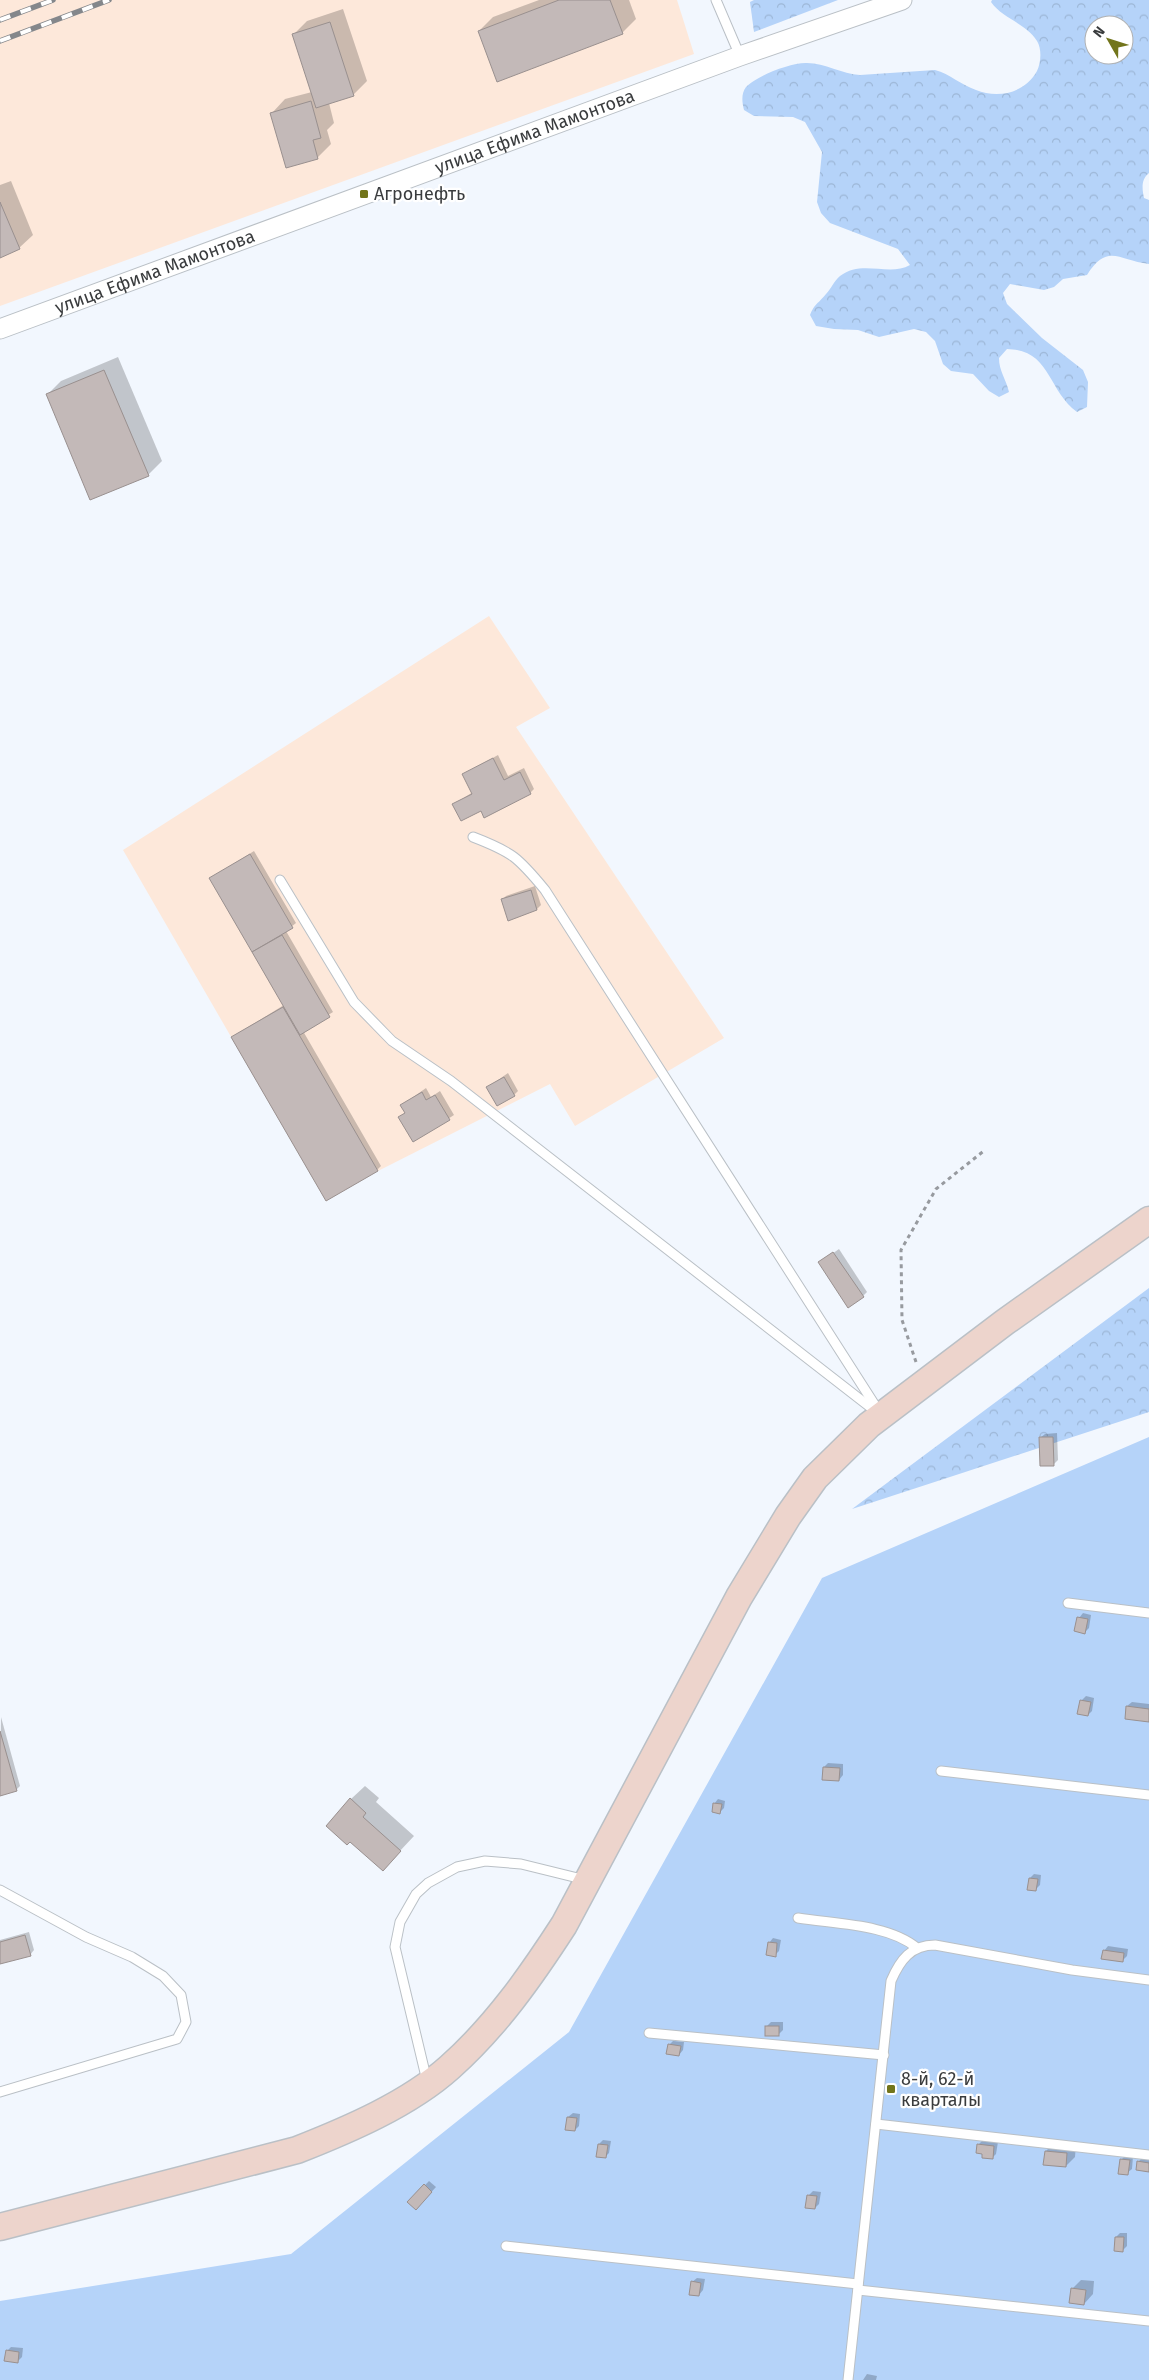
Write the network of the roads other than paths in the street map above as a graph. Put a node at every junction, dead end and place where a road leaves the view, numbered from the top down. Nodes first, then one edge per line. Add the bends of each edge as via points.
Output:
1 (716, 0) edge
2 (902, 0) edge
3 (740, 56) junction
4 (0, 329) edge
5 (473, 837) dead end
6 (280, 880) dead end
7 (1149, 1220) edge
8 (882, 1416) junction
9 (1068, 1603) dead end
10 (1149, 1613) edge
11 (941, 1771) dead end
12 (1149, 1795) edge
13 (589, 1881) junction
14 (0, 1890) edge
15 (798, 1918) dead end
16 (917, 1948) junction
17 (1149, 1980) edge
18 (649, 2033) dead end
19 (884, 2055) junction
20 (428, 2083) junction
21 (0, 2092) edge
22 (876, 2124) junction
23 (1149, 2154) edge
24 (0, 2227) edge
25 (506, 2246) dead end
26 (858, 2287) junction
27 (1149, 2321) edge
28 (848, 2380) edge

1 - 3 lane
2 - 3 street, улица Ефима Мамонтова
3 - 4 street, улица Ефима Мамонтова
5 - 8 lane via 502,848 521,860 545,890
6 - 8 lane via 354,1002 392,1041 451,1082
7 - 8 street
8 - 13 street via 815,1478 788,1516 740,1597
9 - 10 lane
11 - 12 lane
13 - 20 street via 531,1976 500,2016 449,2068
13 - 20 lane via 521,1864 485,1861 472,1862 449,1871 416,1894 400,1922 395,1948
14 - 21 lane via 163,1976 181,1995 186,2022 177,2039
15 - 16 lane via 889,1933
16 - 17 lane via 935,1945 1072,1970
16 - 19 lane via 898,1964 891,1981
18 - 19 lane
19 - 22 lane
20 - 24 street via 376,2115 297,2150
22 - 23 lane
22 - 26 lane
25 - 26 lane
26 - 27 lane
26 - 28 lane

